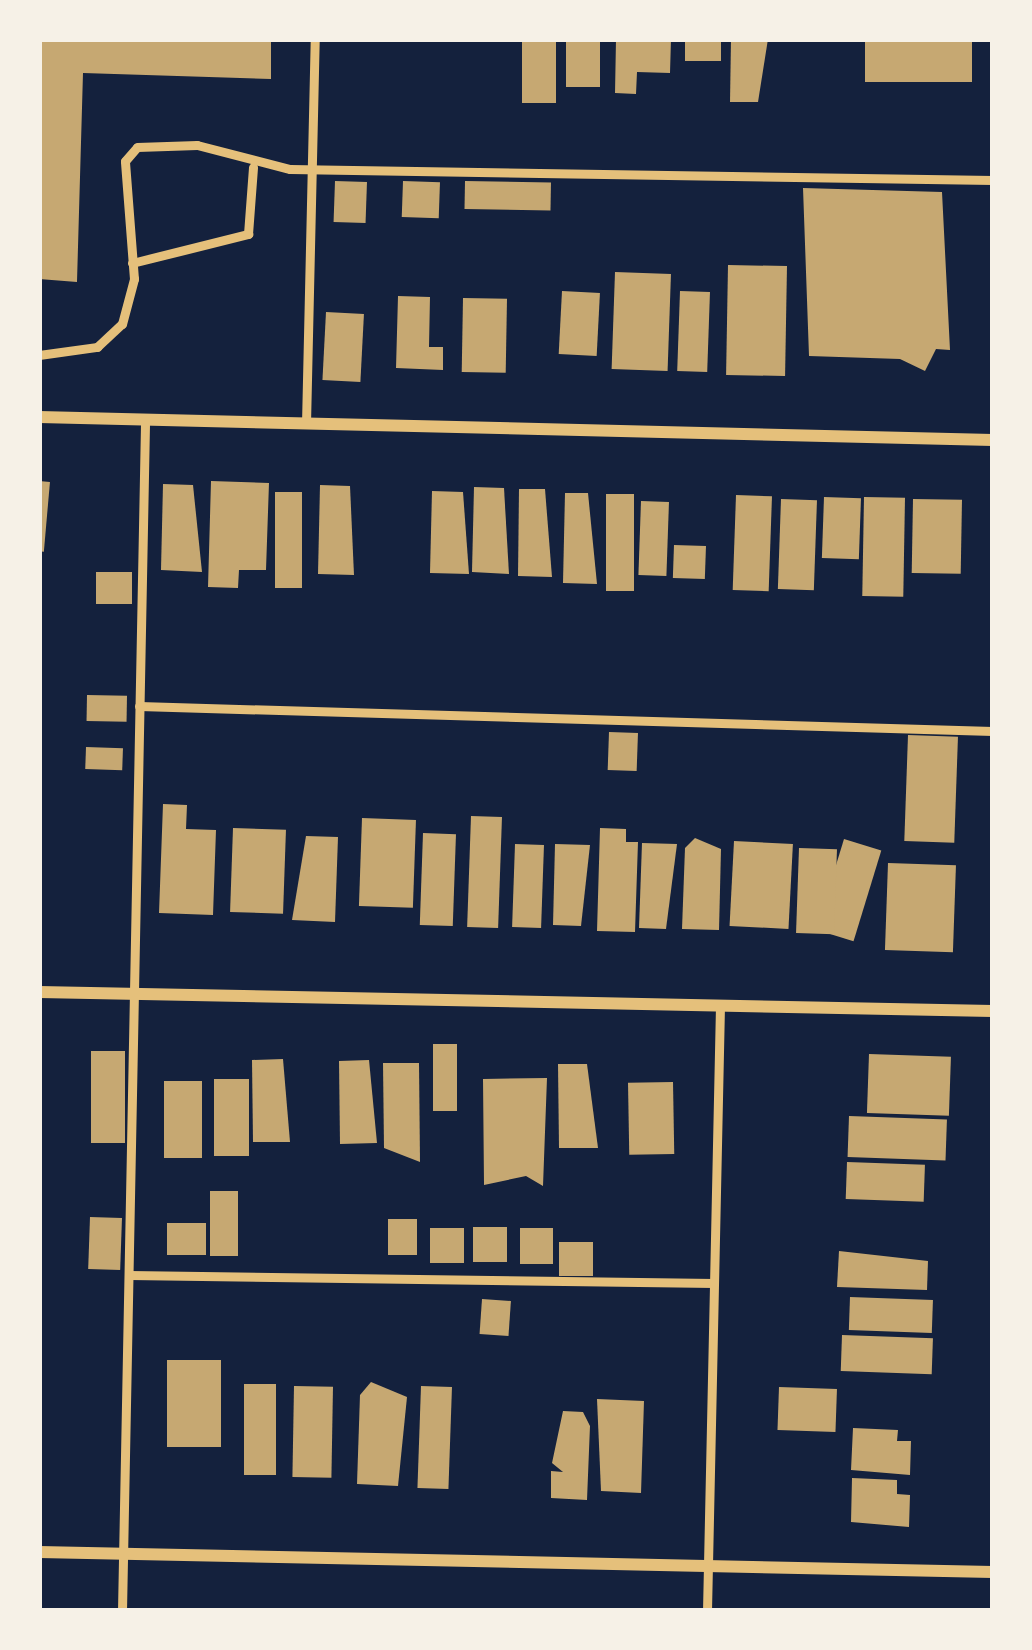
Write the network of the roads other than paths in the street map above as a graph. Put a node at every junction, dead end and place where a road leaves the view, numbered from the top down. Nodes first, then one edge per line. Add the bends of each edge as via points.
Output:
1 (314, 39) edge
2 (253, 166) junction
3 (312, 170) junction
4 (993, 180) edge
5 (132, 263) junction
6 (39, 355) edge
7 (39, 417) edge
8 (145, 420) junction
9 (306, 424) junction
10 (993, 440) edge
11 (139, 706) junction
12 (993, 731) edge
13 (39, 992) edge
14 (134, 994) junction
15 (720, 1006) junction
16 (993, 1011) edge
17 (129, 1275) junction
18 (714, 1283) junction
19 (39, 1552) edge
20 (123, 1553) junction
21 (708, 1565) junction
22 (993, 1572) edge
23 (122, 1611) edge
24 (707, 1611) edge

1 - 3 lane
2 - 3 lane
2 - 5 lane via 248,233
2 - 5 lane via 197,145 130,150
3 - 4 lane
3 - 9 lane
5 - 6 lane via 114,335
7 - 8 street
8 - 9 street
8 - 11 lane
9 - 10 street
11 - 12 lane
11 - 14 lane
13 - 14 street
14 - 15 street
14 - 17 lane
15 - 16 street
15 - 18 lane
17 - 18 lane
17 - 20 lane
18 - 21 lane
19 - 20 street
20 - 21 street
20 - 23 lane
21 - 22 street
21 - 24 lane

